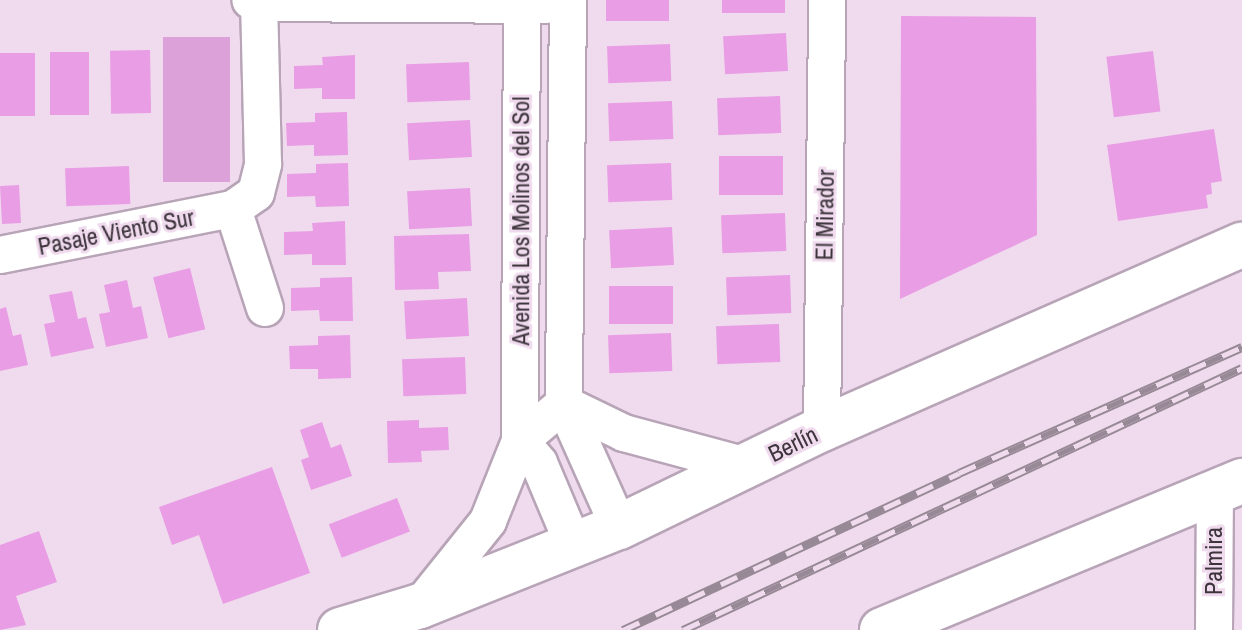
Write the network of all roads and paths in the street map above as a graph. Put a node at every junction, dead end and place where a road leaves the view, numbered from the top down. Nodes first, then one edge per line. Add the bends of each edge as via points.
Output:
1 (827, 0) edge
2 (255, 2) edge
3 (568, 2) edge
4 (522, 3) edge
5 (233, 209) junction
6 (1242, 245) edge
7 (0, 255) edge
8 (265, 308) dead end
9 (564, 404) junction
10 (822, 429) junction
11 (520, 441) junction
12 (747, 466) junction
13 (1228, 487) edge
14 (619, 527) junction
15 (574, 546) junction
16 (420, 606) junction
17 (340, 630) edge
18 (882, 630) edge
19 (1214, 630) edge

1 - 10 street, El Mirador
2 - 4 street
2 - 5 street via 263,164 256,193
3 - 4 street
3 - 9 street, Avenida Los Molinos del Sol
4 - 11 street, Avenida Los Molinos del Sol
5 - 7 street, Pasaje Viento Sur
5 - 8 street
6 - 10 main road, Berlín
9 - 11 street, Avenida Los Molinos del Sol
9 - 12 street via 624,433
9 - 14 street, Avenida Los Molinos del Sol
10 - 12 main road, Berlín
11 - 15 street via 539,463
11 - 16 street, Avenida Los Molinos del Sol via 488,521
12 - 14 main road, Berlín
13 - 18 main road
13 - 19 street, Palmira
14 - 15 main road, Berlín
15 - 16 main road, Berlín
16 - 17 main road, Berlín

